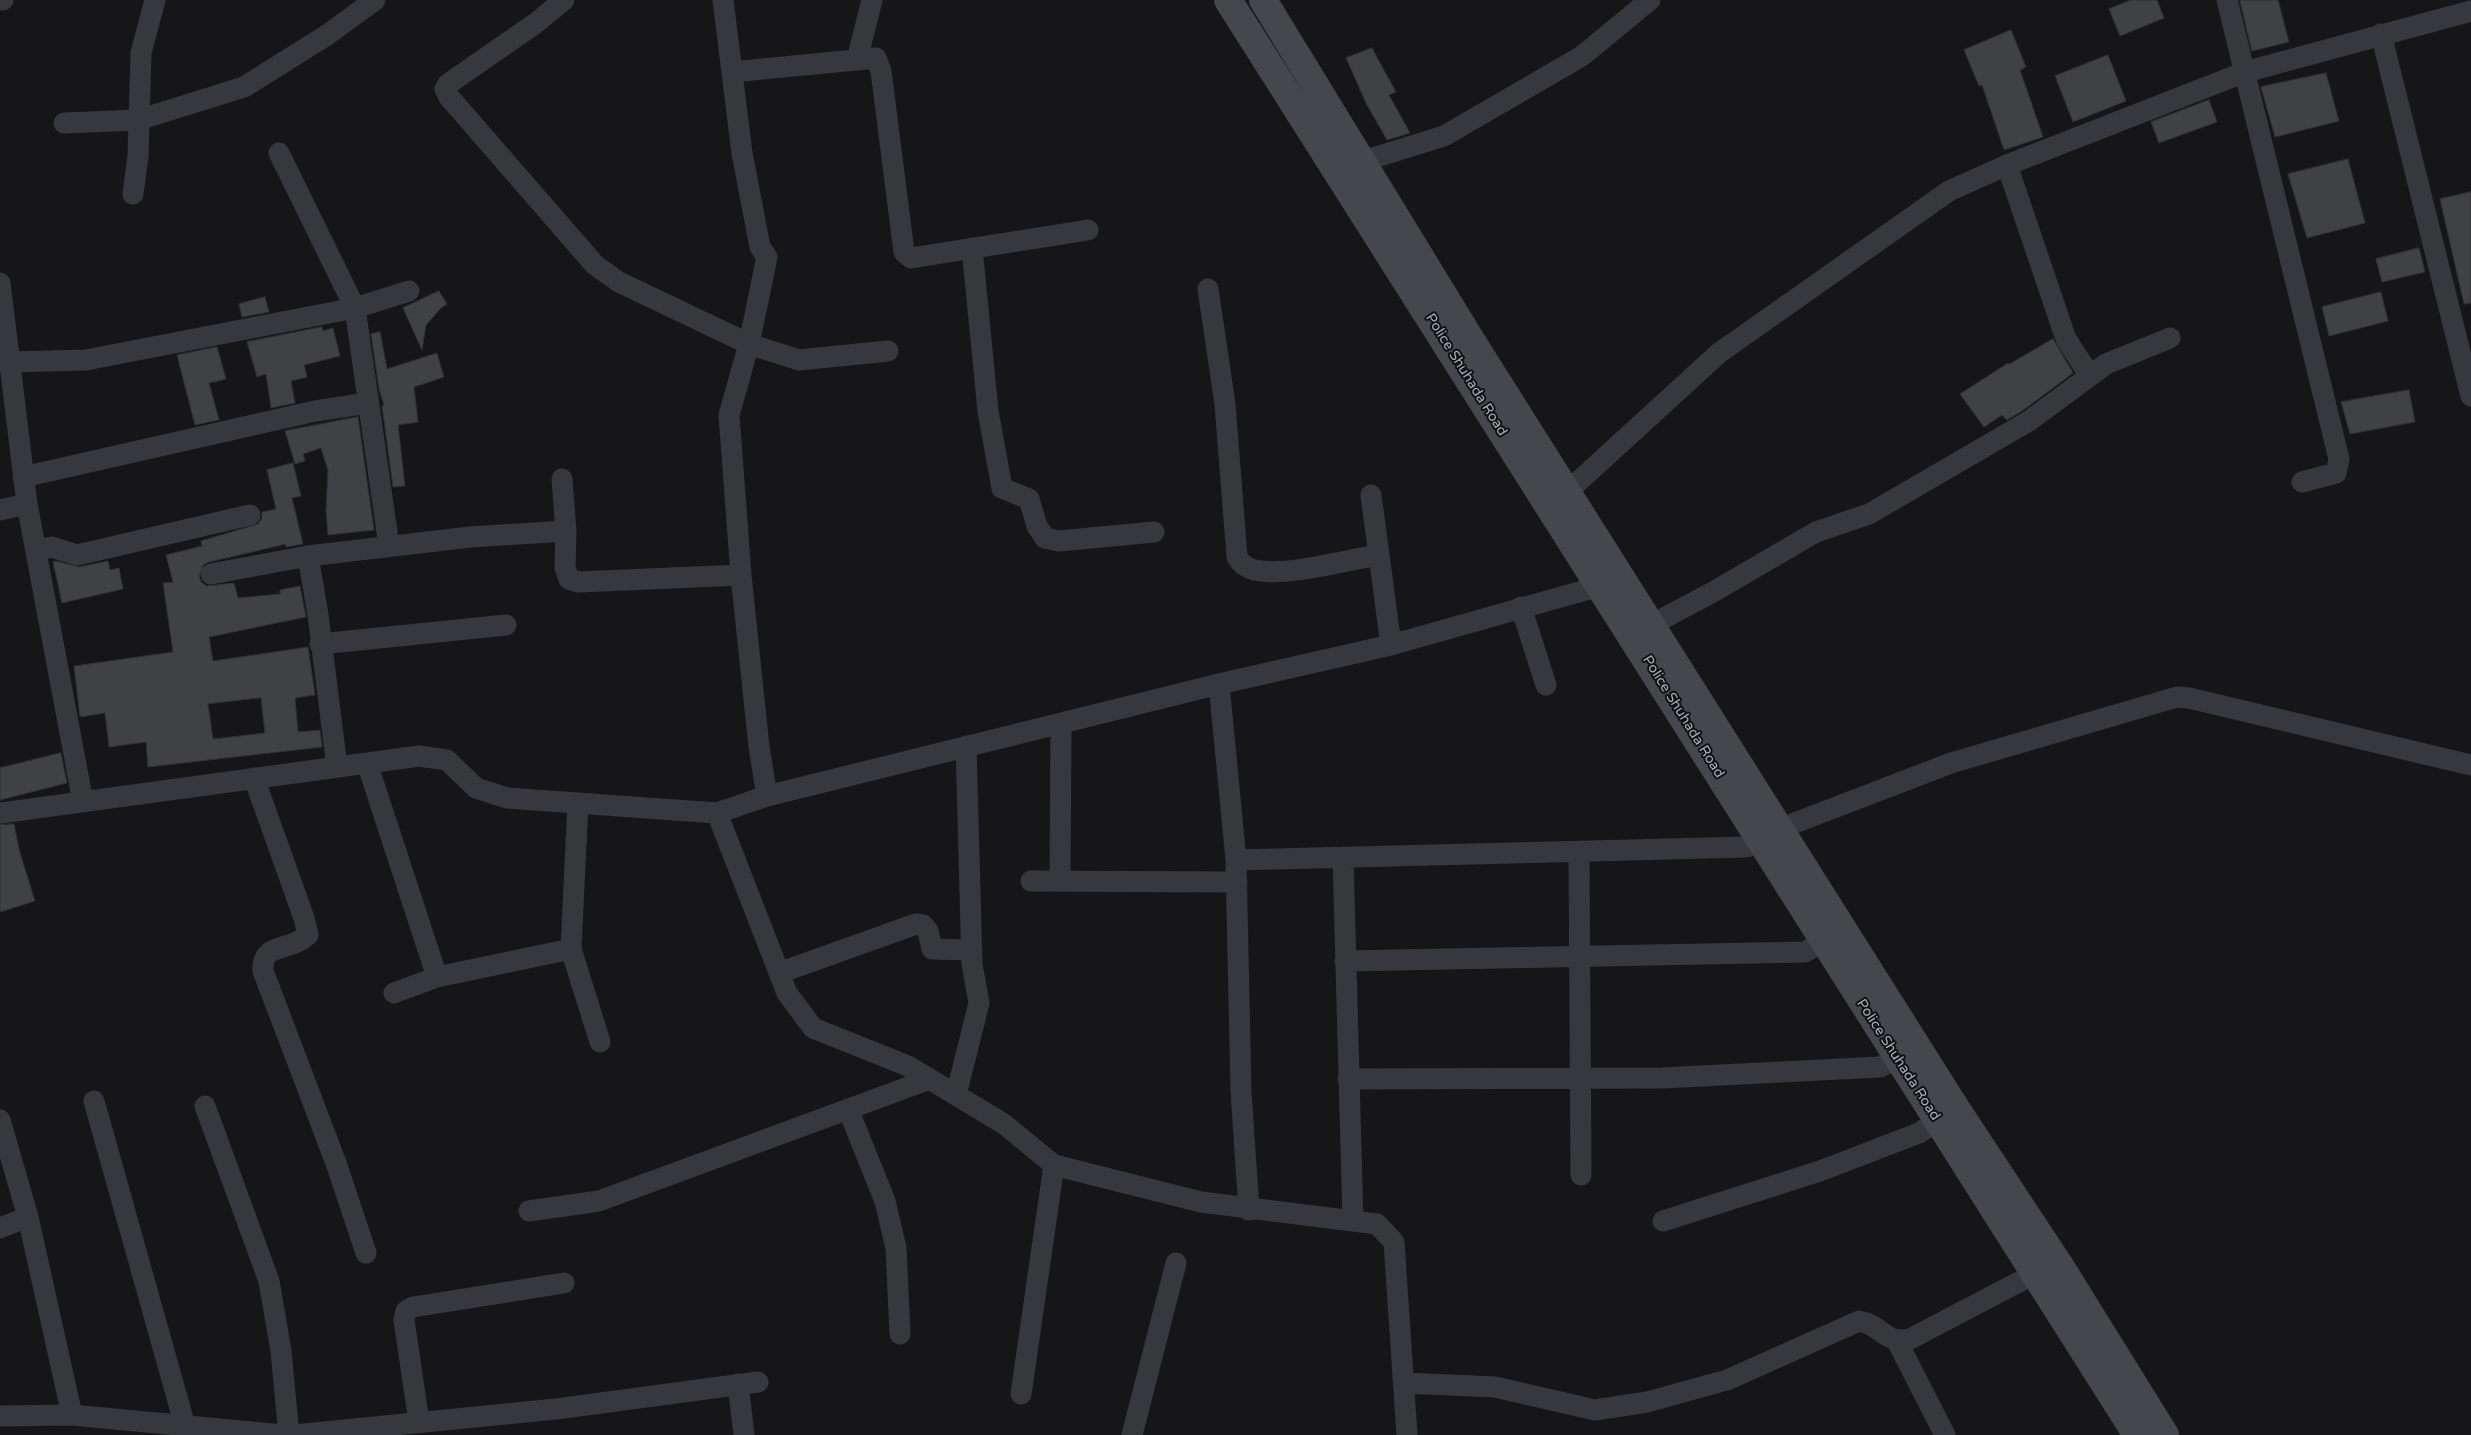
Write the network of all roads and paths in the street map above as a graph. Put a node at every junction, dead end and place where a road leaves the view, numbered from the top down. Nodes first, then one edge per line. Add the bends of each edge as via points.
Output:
1 (155, 0) edge
2 (375, 0) edge
3 (564, 0) edge
4 (723, 0) edge
5 (872, 0) edge
6 (1228, 0) edge
7 (1263, 0) edge
8 (1650, 0) edge
9 (2226, 0) edge
10 (2435, 10) edge
11 (2471, 11) edge
12 (2381, 34) junction
13 (857, 60) junction
14 (732, 72) junction
15 (2245, 72) junction
16 (138, 120) junction
17 (64, 123) dead end
18 (279, 154) dead end
19 (1363, 161) junction
20 (2007, 165) junction
21 (132, 194) dead end
22 (1088, 230) dead end
23 (972, 248) junction
24 (0, 283) edge
25 (1208, 289) dead end
26 (409, 291) dead end
27 (355, 308) junction
28 (2170, 338) dead end
29 (749, 344) junction
30 (1462, 348) junction
31 (888, 351) dead end
32 (10, 362) junction
33 (2090, 376) junction
34 (2471, 396) edge
35 (368, 403) junction
36 (23, 477) junction
37 (562, 479) dead end
38 (2302, 482) dead end
39 (1568, 492) junction
40 (1371, 495) dead end
41 (27, 504) junction
42 (0, 510) edge
43 (250, 515) dead end
44 (566, 531) junction
45 (1154, 532) dead end
46 (389, 546) junction
47 (36, 550) junction
48 (1378, 555) junction
49 (308, 556) junction
50 (211, 574) dead end
51 (740, 575) junction
52 (1600, 586) junction
53 (1521, 607) junction
54 (506, 625) dead end
55 (1651, 625) junction
56 (320, 644) junction
57 (1391, 645) junction
58 (1219, 684) junction
59 (1546, 685) dead end
60 (1061, 723) junction
61 (966, 746) junction
62 (368, 763) junction
63 (2471, 765) edge
64 (336, 767) junction
65 (254, 778) junction
66 (767, 796) junction
67 (83, 802) junction
68 (578, 803) junction
69 (1751, 805) junction
70 (0, 813) edge
71 (717, 813) junction
72 (1770, 835) junction
73 (1579, 852) junction
74 (1343, 858) junction
75 (1236, 860) junction
76 (1031, 881) dead end
77 (1060, 881) junction
78 (1237, 882) junction
79 (1822, 942) junction
80 (572, 949) junction
81 (972, 950) junction
82 (1580, 957) junction
83 (1345, 961) junction
84 (779, 973) junction
85 (437, 977) junction
86 (394, 993) dead end
87 (600, 1042) dead end
88 (1896, 1058) junction
89 (1579, 1078) junction
90 (1348, 1079) junction
91 (930, 1080) junction
92 (956, 1095) junction
93 (94, 1101) dead end
94 (205, 1106) dead end
95 (848, 1109) junction
96 (0, 1120) edge
97 (1937, 1121) junction
98 (1054, 1165) junction
99 (1581, 1175) dead end
100 (1250, 1210) junction
101 (529, 1211) dead end
102 (28, 1217) junction
103 (1353, 1221) junction
104 (1663, 1221) dead end
105 (0, 1228) edge
106 (366, 1253) dead end
107 (1176, 1263) dead end
108 (2036, 1274) junction
109 (564, 1283) dead end
110 (900, 1334) dead end
111 (1897, 1341) junction
112 (1404, 1383) junction
113 (1021, 1394) dead end
114 (72, 1415) junction
115 (0, 1416) edge
116 (418, 1422) junction
117 (186, 1426) junction
118 (283, 1435) edge
119 (289, 1435) edge
120 (294, 1435) edge
121 (744, 1435) edge
122 (1132, 1435) edge
123 (1407, 1435) edge
124 (1945, 1435) edge
125 (2137, 1435) edge
126 (2165, 1435) edge

1 - 16 street via 141,53
2 - 16 street via 327,35 244,87
3 - 29 street via 448,84 445,89 448,97 595,265 619,282
4 - 14 street
5 - 13 street
6 - 30 main road, Police Shuhada Road
7 - 19 main road, Police Shuhada Road
8 - 19 street via 1582,56 1444,136
9 - 15 street
10 - 11 street
10 - 12 street
12 - 15 street
12 - 34 street
13 - 14 street
13 - 23 street via 876,58 882,71 904,252 911,258
14 - 29 street via 742,152 760,247 767,257
15 - 20 street
15 - 38 street via 2339,459 2336,474
16 - 17 street
16 - 21 street via 138,156
18 - 27 street
19 - 30 main road, Police Shuhada Road
20 - 33 street via 2066,339
20 - 39 street via 1949,192 1719,353
22 - 23 street
23 - 45 street via 988,411 1002,488 1030,499 1037,526 1045,538 1059,541
24 - 32 street
25 - 48 street via 1224,404 1236,557 1242,565 1254,570 1282,571
26 - 27 street
27 - 32 street via 86,360
27 - 35 street
28 - 33 street via 2106,364
29 - 31 street via 799,360
29 - 51 street via 729,415
30 - 39 main road, Police Shuhada Road
30 - 52 main road, Police Shuhada Road
32 - 36 street
33 - 55 street via 2029,421 1869,514 1816,532
35 - 36 street via 315,411
35 - 46 street
36 - 41 street
37 - 44 street
39 - 55 main road, Police Shuhada Road
40 - 48 street
41 - 42 street
41 - 47 street
43 - 47 street via 77,555 52,547
44 - 46 street
44 - 51 street via 565,568 569,579 578,582
46 - 49 street
47 - 67 street
48 - 57 street
49 - 50 street
49 - 56 street
51 - 66 street
52 - 53 street
52 - 69 main road, Police Shuhada Road
53 - 57 street
53 - 59 street
54 - 56 street
55 - 69 main road, Police Shuhada Road
56 - 64 street
57 - 58 street
58 - 60 street
58 - 75 street
60 - 61 street
60 - 77 street
61 - 66 street
61 - 81 street
62 - 64 street
62 - 68 street via 419,756 447,760 476,788 507,798
62 - 85 street
63 - 72 street via 2178,697 1951,763
64 - 65 street
65 - 67 street
65 - 106 street via 308,935 301,941 266,953 262,960 263,971 336,1163
66 - 71 street
67 - 70 street
68 - 71 street
68 - 80 street
69 - 72 main road, Police Shuhada Road
71 - 84 street
72 - 73 street via 1747,847
72 - 79 main road, Police Shuhada Road
72 - 126 main road, Police Shuhada Road via 2060,1266
73 - 74 street
73 - 82 street
74 - 75 street
74 - 83 street
75 - 78 street
76 - 77 street
77 - 78 street
78 - 100 street via 1241,1092
79 - 82 street via 1805,952
79 - 88 main road, Police Shuhada Road
80 - 85 street
80 - 87 street
81 - 84 street via 932,949 928,931 923,925 916,924
81 - 92 street via 979,1003
82 - 83 street
82 - 89 street
83 - 90 street
84 - 91 street via 787,993 813,1028 908,1066
85 - 86 street
88 - 89 street via 1880,1067 1662,1078
88 - 97 main road, Police Shuhada Road
89 - 90 street
89 - 99 street
90 - 103 street
91 - 92 street
91 - 95 street
92 - 98 street via 1004,1124
93 - 117 street
94 - 119 street via 269,1281 281,1351
95 - 101 street via 599,1201
95 - 110 street via 885,1201 896,1248
96 - 102 street
97 - 104 street via 1919,1132 1820,1171
97 - 108 main road, Police Shuhada Road
98 - 100 street via 1200,1202
98 - 113 street
100 - 103 street
102 - 105 street
102 - 114 street
103 - 112 street via 1377,1224 1394,1242
107 - 122 street
108 - 111 street via 1910,1339
108 - 125 main road, Police Shuhada Road
109 - 116 street via 413,1307 406,1311 404,1320
111 - 112 street via 1870,1323 1859,1320 1727,1380 1647,1402 1595,1410 1495,1388
111 - 124 street
112 - 123 street
114 - 115 street
114 - 117 street
116 - 120 street
116 - 121 street via 556,1409 748,1383
117 - 118 street

